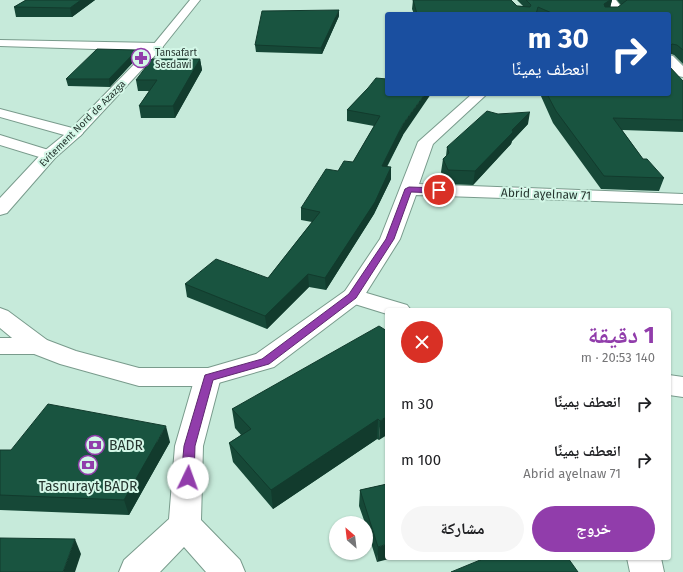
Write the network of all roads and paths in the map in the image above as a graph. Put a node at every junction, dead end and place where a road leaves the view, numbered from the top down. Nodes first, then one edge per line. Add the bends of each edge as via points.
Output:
1 (195, 0) edge
2 (610, 0) edge
3 (620, 12) edge
4 (0, 43) edge
5 (157, 47) junction
6 (478, 96) edge
7 (0, 113) edge
8 (75, 133) junction
9 (0, 140) edge
10 (49, 155) junction
11 (409, 189) junction
12 (683, 199) edge
13 (0, 209) edge
14 (353, 296) junction
15 (392, 308) edge
16 (0, 316) edge
17 (0, 346) edge
18 (38, 346) junction
19 (208, 377) junction
20 (671, 385) edge
21 (683, 387) edge
22 (185, 525) junction
23 (644, 560) edge
24 (136, 572) edge
25 (228, 572) edge
26 (647, 572) edge

1 - 5 main road, Evitement Nord de Azazga
2 - 3 main road
4 - 5 main road
5 - 8 main road, Evitement Nord de Azazga
6 - 11 main road via 426,142
7 - 8 main road
8 - 10 main road, Evitement Nord de Azazga
9 - 10 main road
10 - 13 main road, Evitement Nord de Azazga
11 - 12 main road, Abrid aɣelnaw 71
11 - 14 main road via 390,239
14 - 15 main road
14 - 19 main road via 265,361
16 - 18 main road
17 - 18 main road
18 - 19 main road via 69,358 139,377
19 - 22 main road via 190,446
20 - 21 main road
22 - 24 main road
22 - 25 main road
23 - 26 main road

